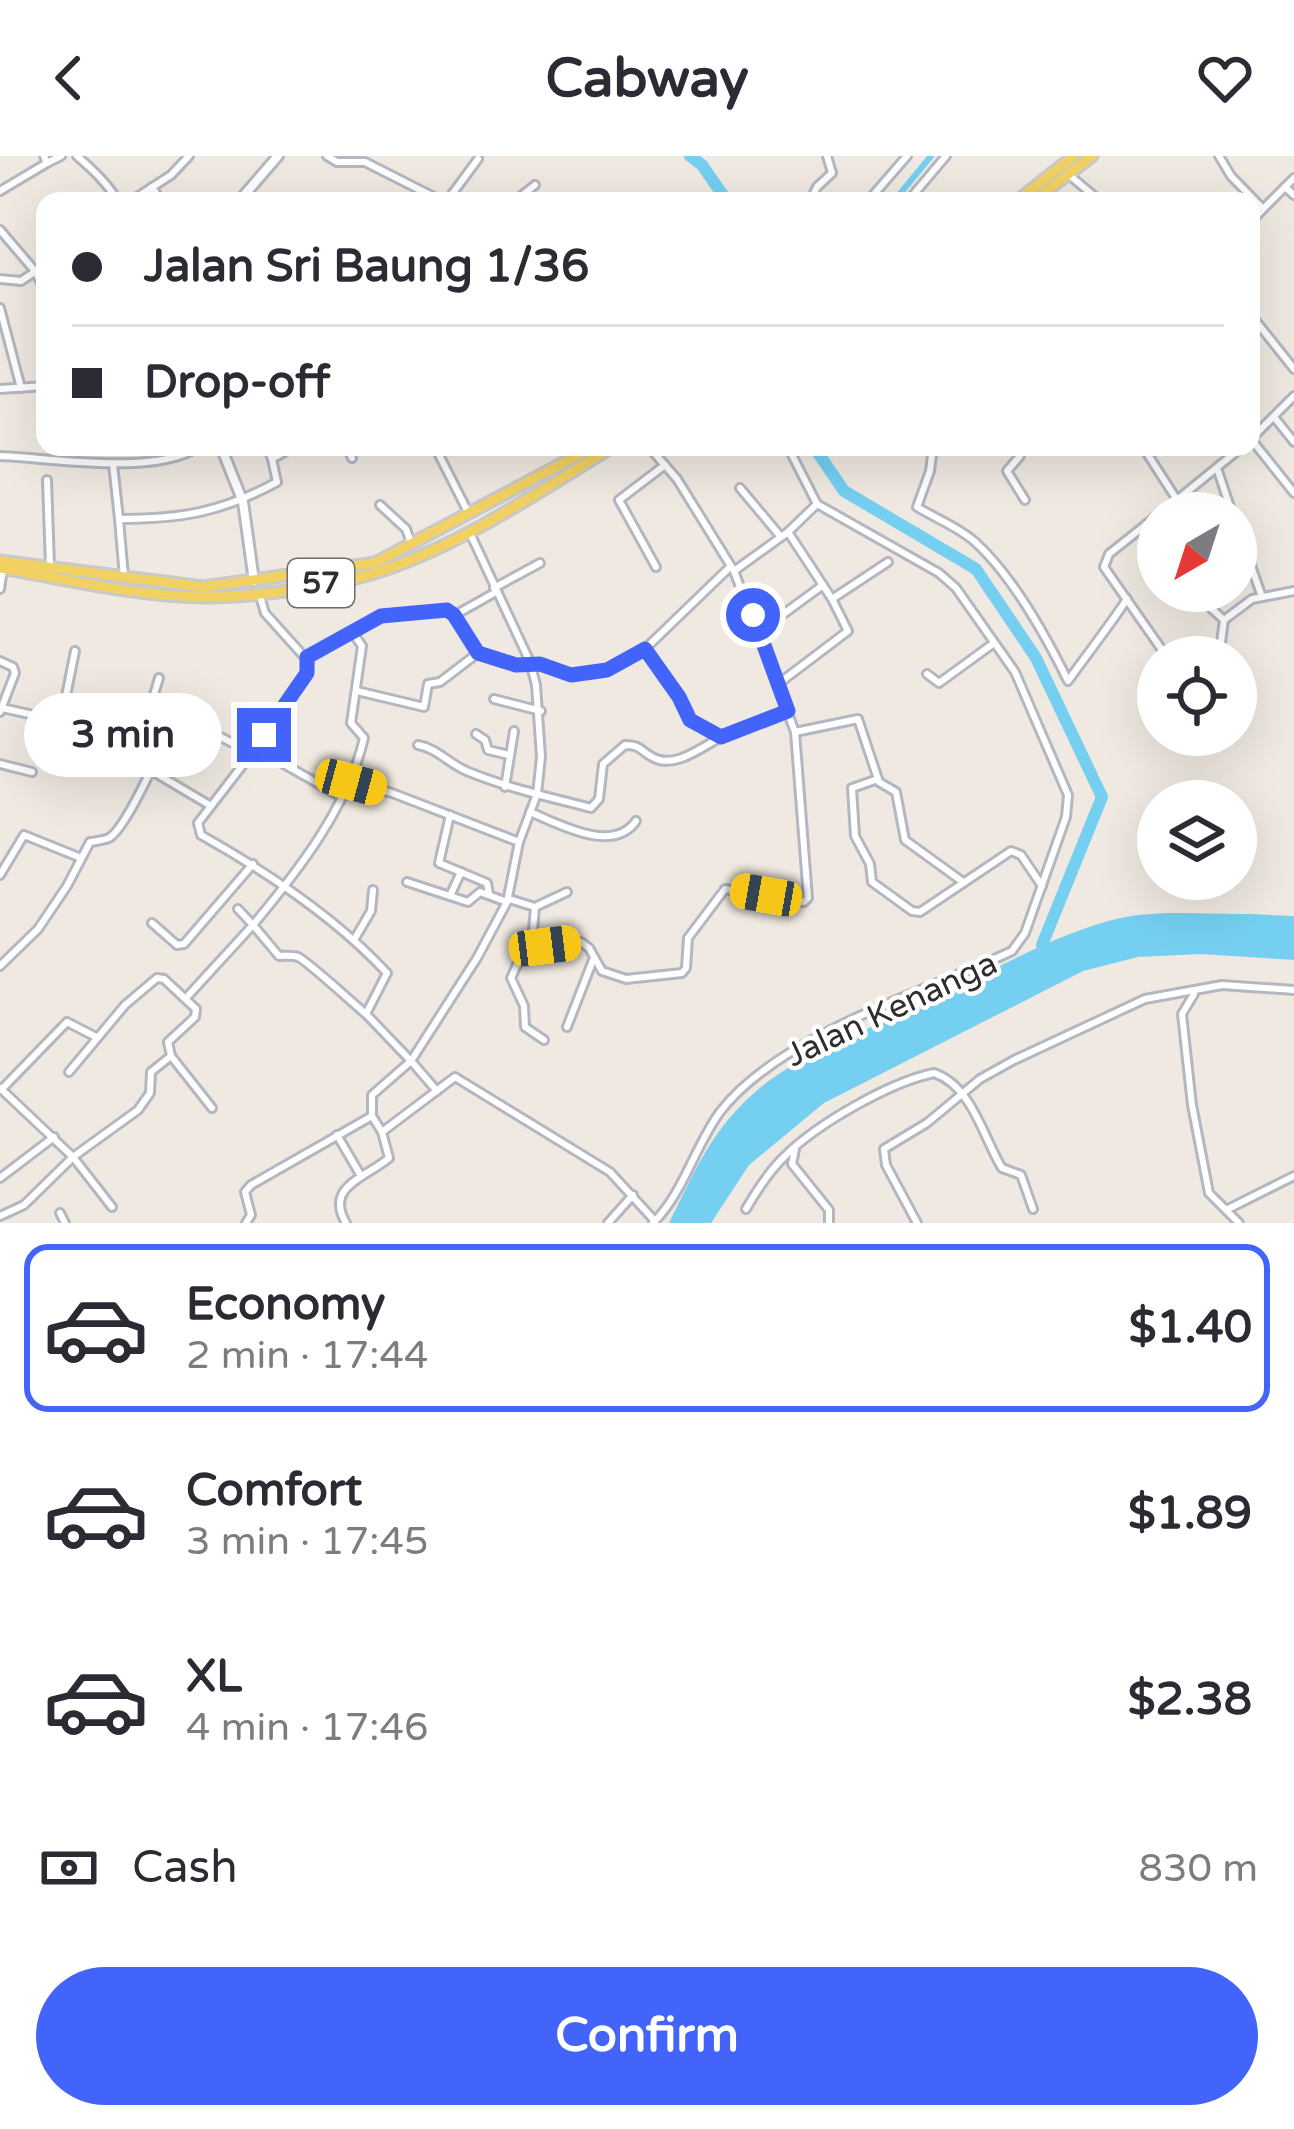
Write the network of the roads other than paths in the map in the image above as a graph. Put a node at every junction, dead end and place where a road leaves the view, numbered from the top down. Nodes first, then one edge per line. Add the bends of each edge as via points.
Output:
1 (61, 156) edge
2 (77, 156) edge
3 (190, 156) edge
4 (278, 156) edge
5 (327, 156) edge
6 (827, 156) edge
7 (907, 156) edge
8 (946, 156) edge
9 (1219, 156) edge
10 (1082, 157) edge
11 (45, 159) edge
12 (478, 160) dead end
13 (1068, 174) junction
14 (1294, 178) edge
15 (535, 185) dead end
16 (152, 187) junction
17 (1285, 187) junction
18 (0, 191) edge
19 (113, 192) edge
20 (144, 192) edge
21 (155, 192) edge
22 (247, 192) edge
23 (427, 192) edge
24 (452, 192) edge
25 (526, 192) edge
26 (814, 192) edge
27 (876, 192) edge
28 (916, 192) edge
29 (1030, 192) edge
30 (1045, 192) edge
31 (1089, 192) edge
32 (1247, 192) edge
33 (1294, 195) edge
34 (1260, 206) edge
35 (1263, 209) junction
36 (1260, 212) edge
37 (0, 230) edge
38 (35, 272) joint
39 (0, 279) edge
40 (0, 308) edge
41 (1260, 326) edge
42 (1294, 369) edge
43 (36, 387) edge
44 (21, 388) junction
45 (0, 389) edge
46 (1294, 396) edge
47 (1274, 417) junction
48 (1260, 430) edge
49 (1294, 442) edge
50 (1260, 450) edge
51 (0, 455) edge
52 (179, 456) edge
53 (225, 456) edge
54 (271, 456) edge
55 (277, 456) edge
56 (442, 456) edge
57 (575, 456) edge
58 (595, 456) edge
59 (657, 456) edge
60 (793, 456) edge
61 (932, 456) edge
62 (1020, 456) edge
63 (1149, 456) edge
64 (1230, 456) edge
65 (73, 458) joint
66 (272, 459) junction
67 (113, 464) junction
68 (665, 465) junction
69 (1217, 470) junction
70 (1294, 475) edge
71 (46, 480) dead end
72 (1286, 482) junction
73 (740, 488) dead end
74 (1173, 492) edge
75 (1188, 492) edge
76 (1225, 492) edge
77 (1294, 493) edge
78 (1025, 500) dead end
79 (243, 502) junction
80 (817, 504) junction
81 (380, 505) dead end
82 (489, 511) junction
83 (470, 515) junction
84 (119, 519) junction
85 (469, 530) junction
86 (1137, 532) edge
87 (785, 534) junction
88 (412, 546) junction
89 (888, 562) dead end
90 (540, 563) dead end
91 (1, 566) edge
92 (656, 567) dead end
93 (50, 568) junction
94 (732, 568) junction
95 (124, 577) junction
96 (1257, 583) edge
97 (823, 585) junction
98 (257, 588) junction
99 (0, 590) edge
100 (495, 590) junction
101 (1294, 591) edge
102 (1262, 597) junction
103 (832, 598) junction
104 (1127, 599) junction
105 (1215, 612) edge
106 (454, 615) junction
107 (1224, 620) junction
108 (759, 632) junction
109 (353, 633) junction
110 (1153, 636) edge
111 (1222, 636) edge
112 (994, 643) junction
113 (645, 649) junction
114 (75, 651) dead end
115 (478, 653) junction
116 (307, 657) junction
117 (0, 661) edge
118 (530, 662) junction
119 (927, 674) dead end
120 (159, 678) dead end
121 (778, 684) junction
122 (357, 691) junction
123 (494, 699) dead end
124 (1, 710) edge
125 (541, 711) junction
126 (788, 711) junction
127 (176, 716) junction
128 (514, 731) dead end
129 (795, 732) junction
130 (476, 734) dead end
131 (721, 737) junction
132 (418, 745) dead end
133 (253, 750) junction
134 (509, 755) junction
135 (0, 764) edge
136 (151, 770) junction
137 (32, 772) dead end
138 (878, 779) junction
139 (351, 782) junction
140 (505, 787) junction
141 (537, 794) junction
142 (342, 797) junction
143 (211, 806) junction
144 (530, 812) junction
145 (450, 815) junction
146 (636, 821) dead end
147 (519, 842) junction
148 (81, 858) junction
149 (253, 864) junction
150 (460, 872) junction
151 (0, 875) edge
152 (406, 882) dead end
153 (964, 884) junction
154 (282, 886) junction
155 (1042, 886) junction
156 (373, 890) dead end
157 (567, 892) dead end
158 (489, 895) junction
159 (450, 896) junction
160 (508, 900) junction
161 (535, 907) junction
162 (238, 910) dead end
163 (152, 923) dead end
164 (253, 925) junction
165 (532, 931) junction
166 (354, 940) junction
167 (593, 961) junction
168 (0, 966) edge
169 (1294, 990) edge
170 (1196, 992) junction
171 (186, 998) junction
172 (1160, 998) junction
173 (366, 1014) junction
174 (1183, 1014) junction
175 (567, 1027) dead end
176 (96, 1037) junction
177 (544, 1040) dead end
178 (171, 1056) junction
179 (411, 1060) junction
180 (69, 1072) dead end
181 (1, 1089) edge
182 (437, 1091) junction
183 (960, 1095) junction
184 (212, 1108) dead end
185 (372, 1115) junction
186 (382, 1132) junction
187 (337, 1135) junction
188 (54, 1137) junction
189 (796, 1146) junction
190 (73, 1157) junction
191 (361, 1176) junction
192 (1294, 1176) edge
193 (0, 1178) edge
194 (633, 1195) junction
195 (112, 1207) dead end
196 (746, 1209) dead end
197 (1034, 1209) dead end
198 (1228, 1209) junction
199 (60, 1213) dead end
200 (0, 1216) edge
201 (653, 1222) edge
202 (65, 1223) edge
203 (246, 1223) edge
204 (346, 1223) edge
205 (608, 1223) edge
206 (829, 1223) edge
207 (917, 1223) edge
208 (1239, 1223) edge

1 - 11 street
2 - 19 street
3 - 16 street
4 - 22 street
5 - 23 street via 366,162
6 - 26 street via 832,172
7 - 27 street
8 - 28 street
9 - 32 street
10 - 13 main road
10 - 29 main road
11 - 18 street
12 - 24 street
13 - 30 main road
13 - 31 street
14 - 17 street
15 - 25 street
16 - 20 street
16 - 21 street
17 - 33 street
17 - 35 street
34 - 35 street
35 - 36 street
37 - 38 street
38 - 39 street via 21,281
40 - 44 street
41 - 42 street
43 - 44 street
44 - 45 street
46 - 47 street
47 - 48 street
47 - 49 street
50 - 72 street
51 - 65 street
52 - 67 street
53 - 79 street
54 - 66 street
55 - 66 street
56 - 83 street
57 - 82 main road, 57
58 - 82 main road, 57
59 - 68 street
60 - 80 street
61 - 104 street via 917,507 988,555 1068,681
62 - 78 street via 1007,471
63 - 74 street
64 - 69 street
65 - 67 street
66 - 79 street via 277,482
67 - 84 street
68 - 92 street via 619,500
68 - 94 street
69 - 75 street
69 - 76 street
70 - 72 street
71 - 93 street
72 - 77 street
73 - 87 street
79 - 84 street
79 - 98 street
80 - 87 street
80 - 112 street, Jalan Kenanga via 947,579
81 - 88 street
82 - 83 main road, 57
82 - 85 main road, 57
83 - 88 main road, 57
84 - 95 street
85 - 98 main road, 57 via 384,571
85 - 100 street
86 - 104 street via 1105,562
87 - 94 street
87 - 97 street
88 - 98 main road, 57
89 - 103 street
90 - 100 street
91 - 93 main road, 57
91 - 98 main road, 57 via 201,597
91 - 99 street
93 - 95 main road, 57
94 - 108 street
94 - 113 street
95 - 98 main road, 57
96 - 102 street
97 - 103 street
97 - 108 street
98 - 116 street via 266,614
100 - 106 street
100 - 118 street
101 - 102 street
102 - 107 street
103 - 121 street via 847,633
104 - 110 street
105 - 107 street
106 - 109 street via 381,616
106 - 115 street
107 - 111 street
108 - 121 street
109 - 116 street
109 - 122 street via 362,646
112 - 119 street via 941,682
112 - 155 street, Jalan Kenanga via 1068,795
113 - 118 street via 607,670 571,675
113 - 131 street via 690,720
114 - 124 street via 61,722
115 - 118 street
115 - 122 street via 428,685 424,707
116 - 133 street via 307,673
117 - 124 street via 15,673
118 - 125 street
120 - 127 street via 154,701
121 - 126 street
122 - 139 street via 351,723 364,738
123 - 125 street
125 - 141 street
126 - 129 street
126 - 131 street
127 - 133 street
127 - 136 street
128 - 134 street
129 - 138 street via 858,719
129 - 167 street via 805,902 725,889 690,934 682,973 626,979
130 - 134 street via 488,750
131 - 141 street via 668,761 625,745 601,768 591,808
132 - 140 street
133 - 142 street
133 - 143 street
134 - 140 street
135 - 137 street
136 - 143 street
136 - 148 street via 112,836 92,841
138 - 153 street via 895,790 908,843
138 - 153 street via 852,790 855,836 872,882 916,913
139 - 142 street
139 - 145 street
140 - 141 street
141 - 144 street
142 - 154 street
143 - 149 street via 198,823 201,836
144 - 146 street via 610,838
144 - 147 street
145 - 147 street
145 - 150 street via 439,861
147 - 160 street
148 - 151 street via 24,836
148 - 168 street via 38,928
149 - 154 street
149 - 163 street via 184,944
150 - 158 street via 488,884
150 - 159 street
152 - 159 street
153 - 155 street via 1013,851
154 - 164 street
154 - 166 street
155 - 201 street, Jalan Kenanga via 1012,950 814,1039 768,1068 721,1111
156 - 166 street
157 - 161 street
158 - 159 street via 478,892 468,902
158 - 160 street
160 - 161 street
160 - 179 street
161 - 165 street
162 - 164 street
164 - 171 street
164 - 173 street via 279,956 312,965
165 - 167 street via 544,946 581,942
165 - 177 street via 511,978 525,1027
166 - 173 street via 388,975
167 - 175 street
169 - 170 street via 1222,985
170 - 172 street
170 - 174 street
171 - 176 street via 157,978
171 - 178 street via 196,1016 168,1042
172 - 174 street
172 - 183 street via 1043,1046
173 - 179 street
174 - 198 street via 1209,1193
176 - 180 street
176 - 181 street via 67,1022
178 - 184 street
178 - 190 street via 152,1072 138,1110
179 - 182 street
179 - 185 street via 372,1095
181 - 188 street
182 - 186 street
182 - 194 street via 455,1077 610,1172
183 - 189 street via 940,1074 926,1075
183 - 197 street via 1002,1168 1021,1175
183 - 207 street via 884,1149
185 - 186 street
185 - 187 street
186 - 191 street via 388,1160
187 - 191 street
187 - 203 street via 246,1189
188 - 190 street
188 - 193 street
189 - 196 street
189 - 206 street via 792,1164 829,1210
190 - 195 street
190 - 200 street via 34,1197
191 - 204 street via 339,1198
192 - 198 street
194 - 201 street
194 - 205 street
198 - 208 street
199 - 202 street

